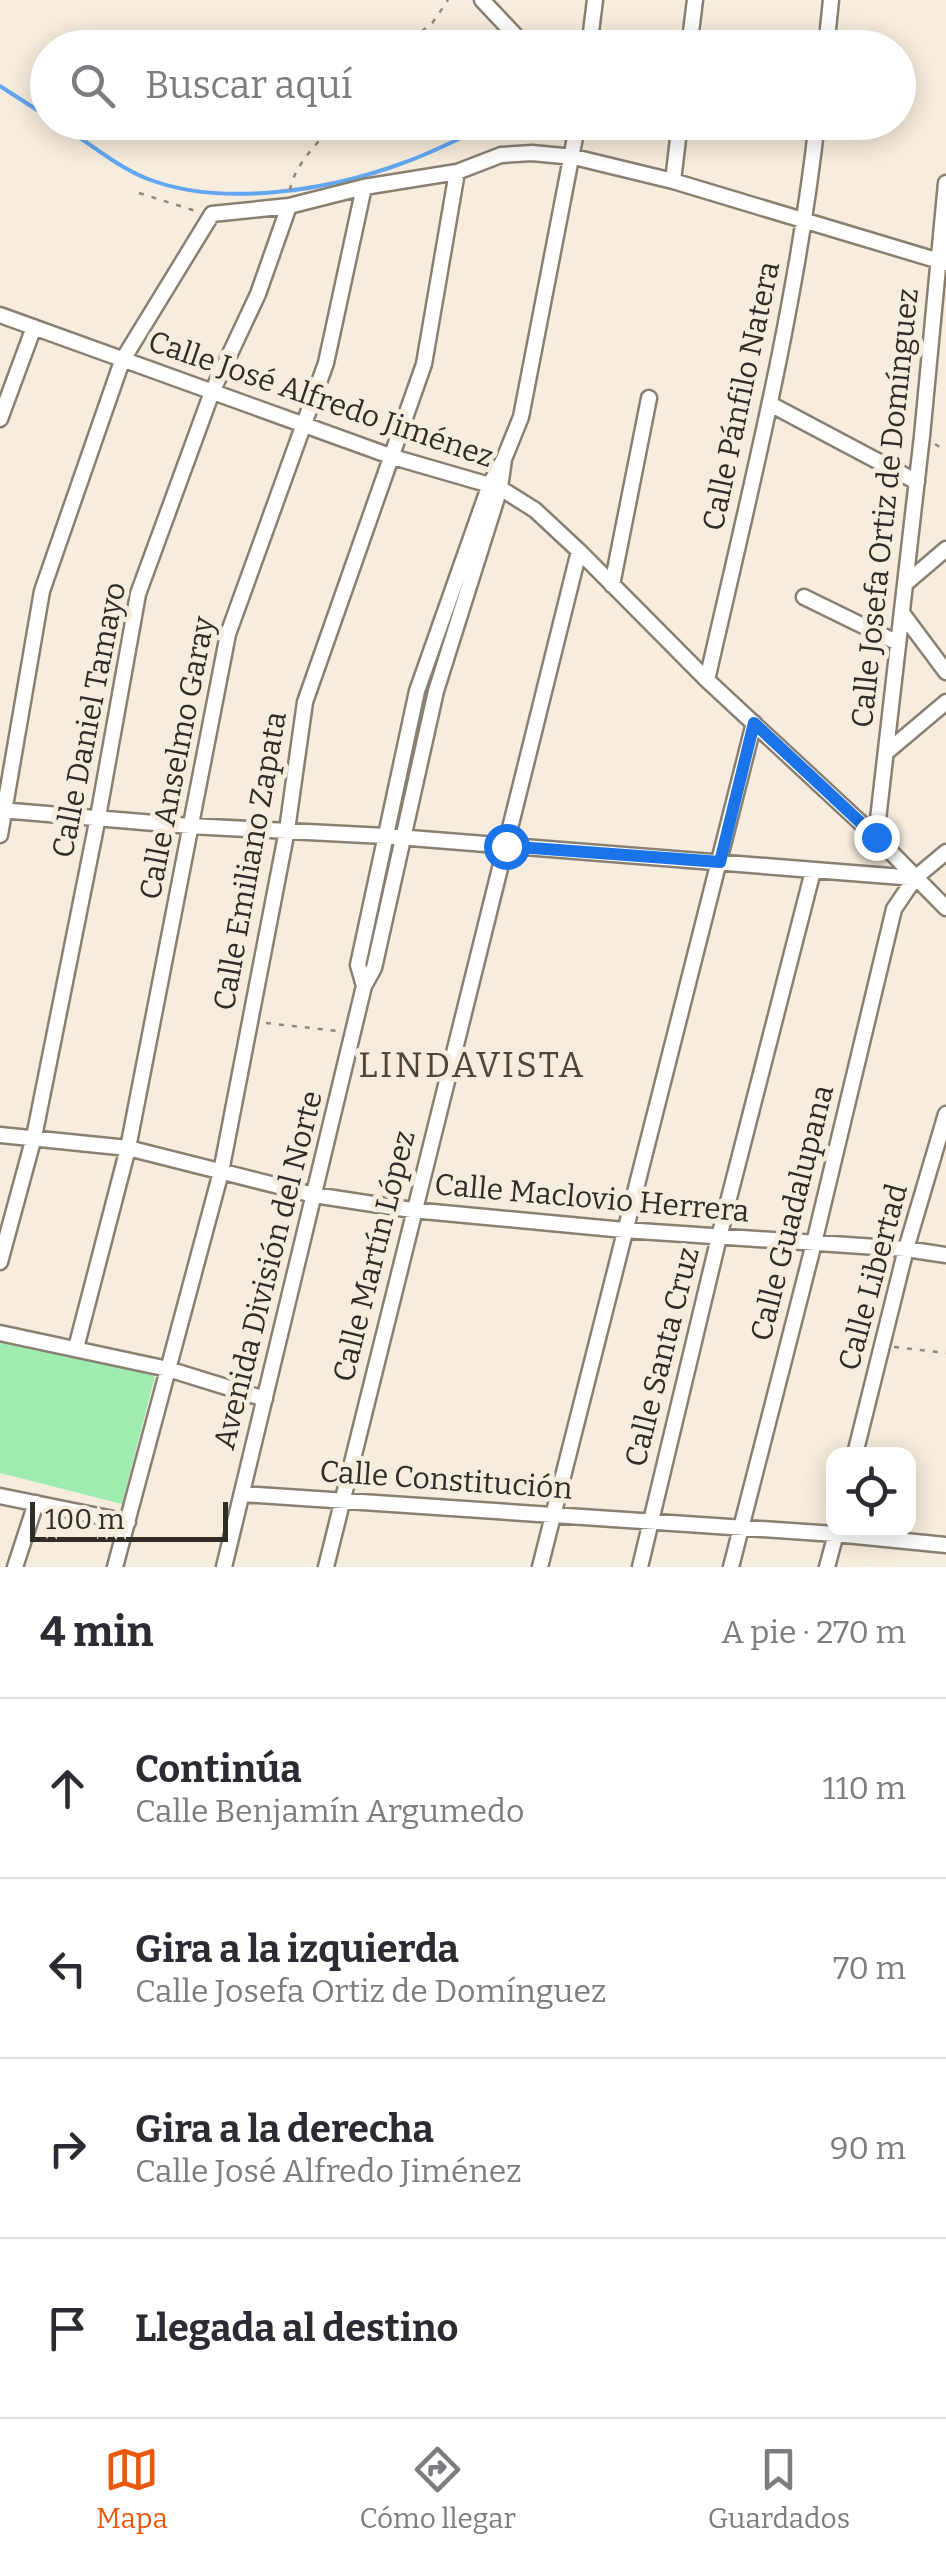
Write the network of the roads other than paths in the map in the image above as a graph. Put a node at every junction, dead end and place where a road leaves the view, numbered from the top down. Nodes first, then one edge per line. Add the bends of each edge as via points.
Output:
1 (482, 0) edge
2 (596, 0) edge
3 (695, 0) edge
4 (831, 0) edge
5 (511, 30) edge
6 (592, 30) edge
7 (691, 30) edge
8 (828, 30) edge
9 (576, 140) edge
10 (678, 140) edge
11 (815, 140) edge
12 (574, 156) junction
13 (457, 172) junction
14 (673, 181) junction
15 (946, 183) edge
16 (364, 187) junction
17 (289, 200) junction
18 (806, 222) junction
19 (942, 262) edge
20 (0, 314) edge
21 (34, 327) junction
22 (122, 360) junction
23 (212, 392) junction
24 (649, 398) dead end
25 (770, 404) junction
26 (0, 419) edge
27 (306, 424) junction
28 (393, 457) junction
29 (916, 482) junction
30 (495, 486) junction
31 (946, 549) edge
32 (578, 551) junction
33 (905, 584) junction
34 (612, 586) junction
35 (804, 597) dead end
36 (902, 614) junction
37 (898, 643) junction
38 (946, 672) edge
39 (707, 680) junction
40 (946, 702) edge
41 (754, 723) junction
42 (888, 751) junction
43 (2, 810) edge
44 (98, 816) junction
45 (190, 826) junction
46 (286, 830) junction
47 (0, 835) edge
48 (385, 836) junction
49 (876, 837) junction
50 (402, 839) junction
51 (506, 846) junction
52 (946, 852) edge
53 (720, 862) junction
54 (813, 871) junction
55 (916, 878) junction
56 (946, 908) edge
57 (364, 986) junction
58 (946, 1114) edge
59 (0, 1136) edge
60 (34, 1137) junction
61 (128, 1148) junction
62 (221, 1172) junction
63 (314, 1195) junction
64 (412, 1210) junction
65 (624, 1230) junction
66 (719, 1237) junction
67 (814, 1243) junction
68 (906, 1249) junction
69 (946, 1256) edge
70 (0, 1262) edge
71 (0, 1333) edge
72 (76, 1348) junction
73 (168, 1369) junction
74 (264, 1399) junction
75 (857, 1447) edge
76 (242, 1494) junction
77 (0, 1496) edge
78 (343, 1500) junction
79 (36, 1503) junction
80 (551, 1514) junction
81 (650, 1521) junction
82 (128, 1522) junction
83 (740, 1528) junction
84 (826, 1532) edge
85 (835, 1537) edge
86 (878, 1537) edge
87 (946, 1545) edge
88 (15, 1567) edge
89 (115, 1567) edge
90 (224, 1567) edge
91 (326, 1567) edge
92 (540, 1567) edge
93 (640, 1567) edge
94 (731, 1567) edge
95 (827, 1567) edge

1 - 5 street
2 - 6 street
3 - 7 street
4 - 8 street
9 - 12 street, Avenida División del Norte
10 - 14 street
11 - 18 street, Calle Pánfilo Natera
12 - 13 street via 515,152
12 - 14 street
12 - 30 street, Avenida División del Norte via 521,417
13 - 16 street
13 - 28 street, Calle Emiliano Zapata via 424,364
14 - 18 street
15 - 19 street, Calle Josefa Ortiz de Domínguez
16 - 17 street
16 - 27 street, Calle Anselmo Garay
17 - 22 street via 212,214
17 - 23 street, Calle Daniel Tamayo via 258,294
18 - 19 street
18 - 25 street, Calle Pánfilo Natera
19 - 29 street, Calle Josefa Ortiz de Domínguez
20 - 21 street, Calle José Alfredo Jiménez
21 - 22 street, Calle José Alfredo Jiménez
21 - 26 street
22 - 23 street, Calle José Alfredo Jiménez
22 - 43 street via 42,591
23 - 27 street, Calle José Alfredo Jiménez
23 - 44 street, Calle Daniel Tamayo via 138,594
24 - 34 street
25 - 29 street
25 - 39 street, Calle Pánfilo Natera
27 - 28 street, Calle José Alfredo Jiménez
27 - 45 street, Calle Anselmo Garay via 233,614
28 - 30 street, Calle José Alfredo Jiménez
28 - 46 street, Calle Emiliano Zapata via 306,702
29 - 33 street, Calle Josefa Ortiz de Domínguez
30 - 32 street, Calle José Alfredo Jiménez via 534,510
30 - 48 street, Avenida División del Norte via 418,691
30 - 50 street, Avenida División del Norte
31 - 33 street
32 - 34 street, Calle José Alfredo Jiménez
32 - 51 street, Calle Martín López
33 - 36 street, Calle Josefa Ortiz de Domínguez
34 - 39 street, Calle José Alfredo Jiménez
35 - 37 street
36 - 37 street, Calle Josefa Ortiz de Domínguez
36 - 38 street
37 - 42 street, Calle Josefa Ortiz de Domínguez
39 - 41 street, Calle José Alfredo Jiménez
40 - 42 street
41 - 49 street, Calle José Alfredo Jiménez
41 - 53 street
42 - 49 street, Calle Josefa Ortiz de Domínguez
43 - 44 street
43 - 47 street
44 - 45 street
44 - 60 street, Calle Daniel Tamayo
45 - 46 street
45 - 61 street, Calle Anselmo Garay
46 - 48 street
46 - 62 street, Calle Emiliano Zapata
48 - 50 street
48 - 57 street, Avenida División del Norte via 358,964
49 - 55 street, Calle José Alfredo Jiménez
50 - 51 street
50 - 57 street, Avenida División del Norte via 374,968
51 - 53 street
51 - 64 street, Calle Martín López
52 - 55 street, Calle Guadalupana
53 - 54 street
53 - 65 street
54 - 55 street
54 - 66 street, Calle Santa Cruz
55 - 56 street, Calle José Alfredo Jiménez
55 - 67 street, Calle Guadalupana via 894,910
57 - 63 street, Avenida División del Norte
58 - 68 street, Calle Libertad
59 - 60 street, Calle Maclovio Herrera
60 - 61 street, Calle Maclovio Herrera
60 - 70 street, Calle Daniel Tamayo
61 - 62 street, Calle Maclovio Herrera
61 - 72 street, Calle Anselmo Garay
62 - 63 street, Calle Maclovio Herrera
62 - 73 street, Calle Emiliano Zapata
63 - 64 street, Calle Maclovio Herrera
63 - 74 street, Avenida División del Norte
64 - 65 street, Calle Maclovio Herrera
64 - 78 street, Calle Martín López
65 - 66 street, Calle Maclovio Herrera
65 - 80 street
66 - 67 street, Calle Maclovio Herrera
66 - 81 street, Calle Santa Cruz
67 - 68 street, Calle Maclovio Herrera
67 - 83 street, Calle Guadalupana
68 - 69 street, Calle Maclovio Herrera
68 - 75 street, Calle Libertad
71 - 72 street
72 - 73 street
73 - 74 street
73 - 82 street, Calle Emiliano Zapata
74 - 76 street, Avenida División del Norte
76 - 78 street, Calle Constitución
76 - 90 street, Avenida División del Norte
77 - 79 street
78 - 80 street, Calle Constitución
78 - 91 street, Calle Martín López
79 - 82 street
79 - 88 street
80 - 81 street, Calle Constitución
80 - 92 street
81 - 83 street, Calle Constitución
81 - 93 street, Calle Santa Cruz
82 - 89 street, Calle Emiliano Zapata
83 - 84 street, Calle Constitución
83 - 94 street, Calle Guadalupana
85 - 95 street
86 - 87 street, Calle Constitución

